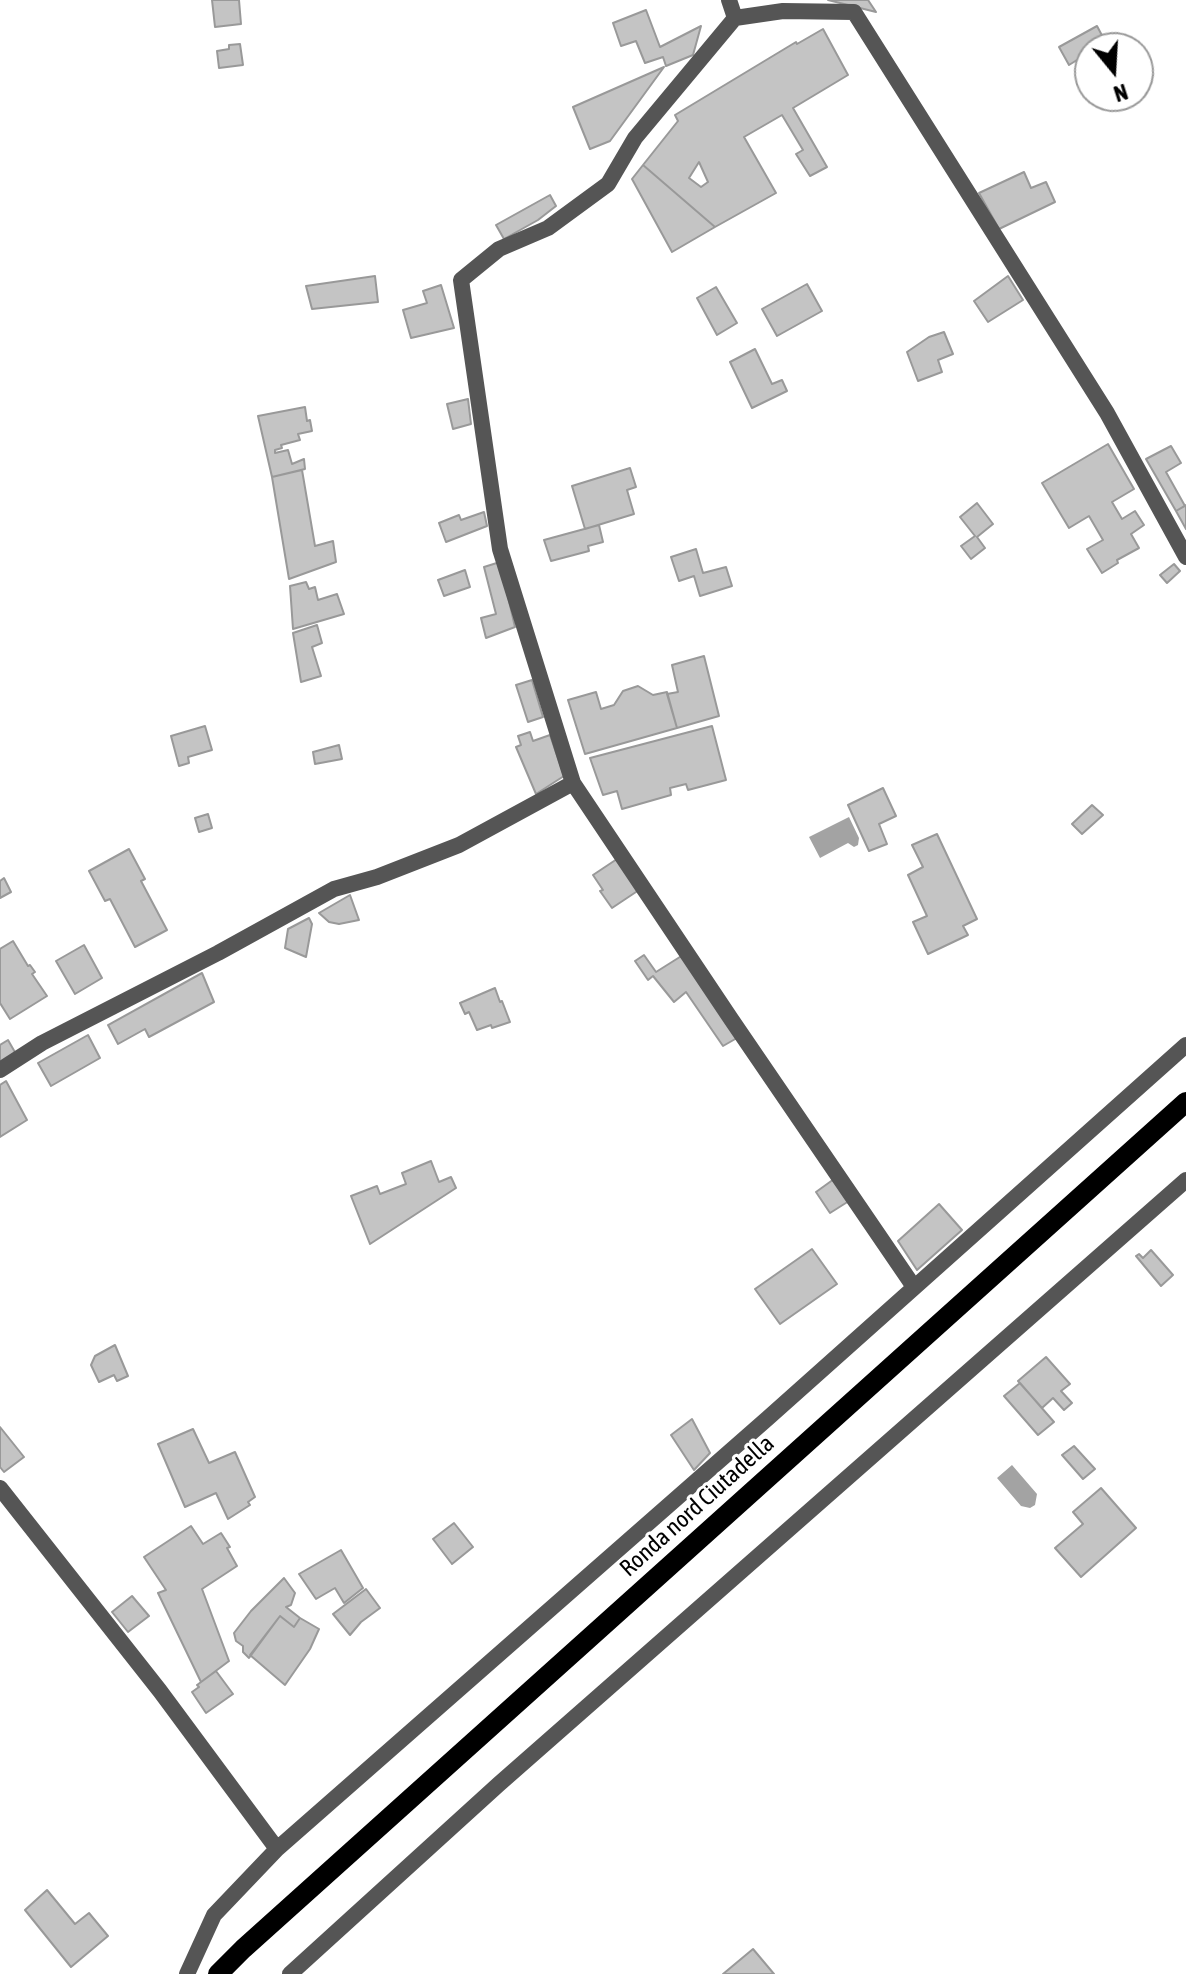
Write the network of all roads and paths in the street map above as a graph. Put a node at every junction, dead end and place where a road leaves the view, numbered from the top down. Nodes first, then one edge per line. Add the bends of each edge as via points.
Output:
1 (729, 0) edge
2 (735, 18) junction
3 (1186, 557) edge
4 (573, 783) junction
5 (1186, 1045) edge
6 (0, 1070) edge
7 (1186, 1102) edge
8 (1186, 1180) edge
9 (914, 1287) junction
10 (0, 1488) edge
11 (277, 1849) junction
12 (243, 1949) junction
13 (187, 1974) edge
14 (204, 1974) edge
15 (218, 1974) edge
16 (290, 1974) edge

1 - 2 lane
2 - 3 lane via 783,11 854,12 1107,413
2 - 4 lane via 635,138 608,184 548,228 499,249 461,280 500,549
4 - 6 lane via 459,845 334,889
4 - 9 lane
5 - 9 lane
7 - 12 main road, Ronda nord Ciutadella
8 - 16 lane
9 - 11 lane
10 - 11 lane
11 - 13 lane via 214,1915
12 - 14 main road, Ronda nord Ciutadella
12 - 15 main road, Ronda nord Ciutadella

